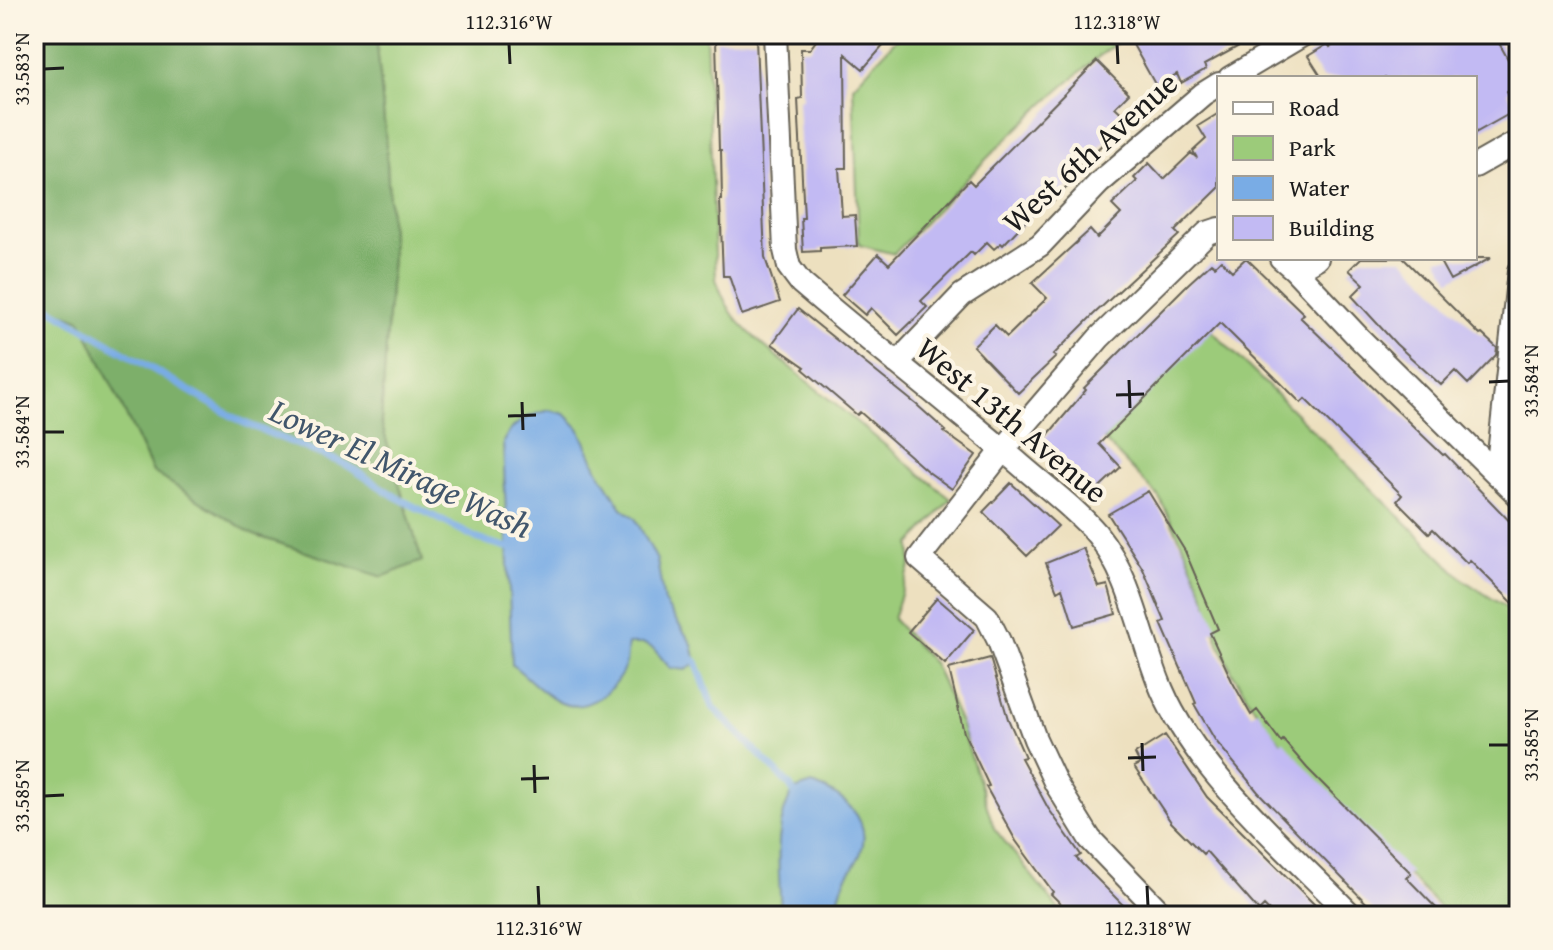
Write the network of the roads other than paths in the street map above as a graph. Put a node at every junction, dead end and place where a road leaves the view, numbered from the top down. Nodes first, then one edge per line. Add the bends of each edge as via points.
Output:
1 (775, 34) edge
2 (1304, 34) edge
3 (1233, 76) edge
4 (1217, 85) edge
5 (1519, 141) edge
6 (1477, 165) edge
7 (1217, 230) edge
8 (1288, 264) edge
9 (1519, 271) edge
10 (897, 363) junction
11 (1003, 450) junction
12 (1497, 473) junction
13 (1519, 496) edge
14 (1164, 916) edge
15 (1352, 916) edge

1 - 10 street, West 13th Avenue via 789,267
2 - 3 street, West 6th Avenue
4 - 10 street, West 6th Avenue via 1099,183 1040,245 962,295
5 - 6 street
7 - 11 street via 1207,233 1099,338
8 - 12 street
9 - 12 street
10 - 11 street, West 13th Avenue
11 - 14 street via 919,558 987,617 1056,784 1090,839
11 - 15 street, West 13th Avenue via 1099,536 1123,581 1162,690 1201,759
12 - 13 street

